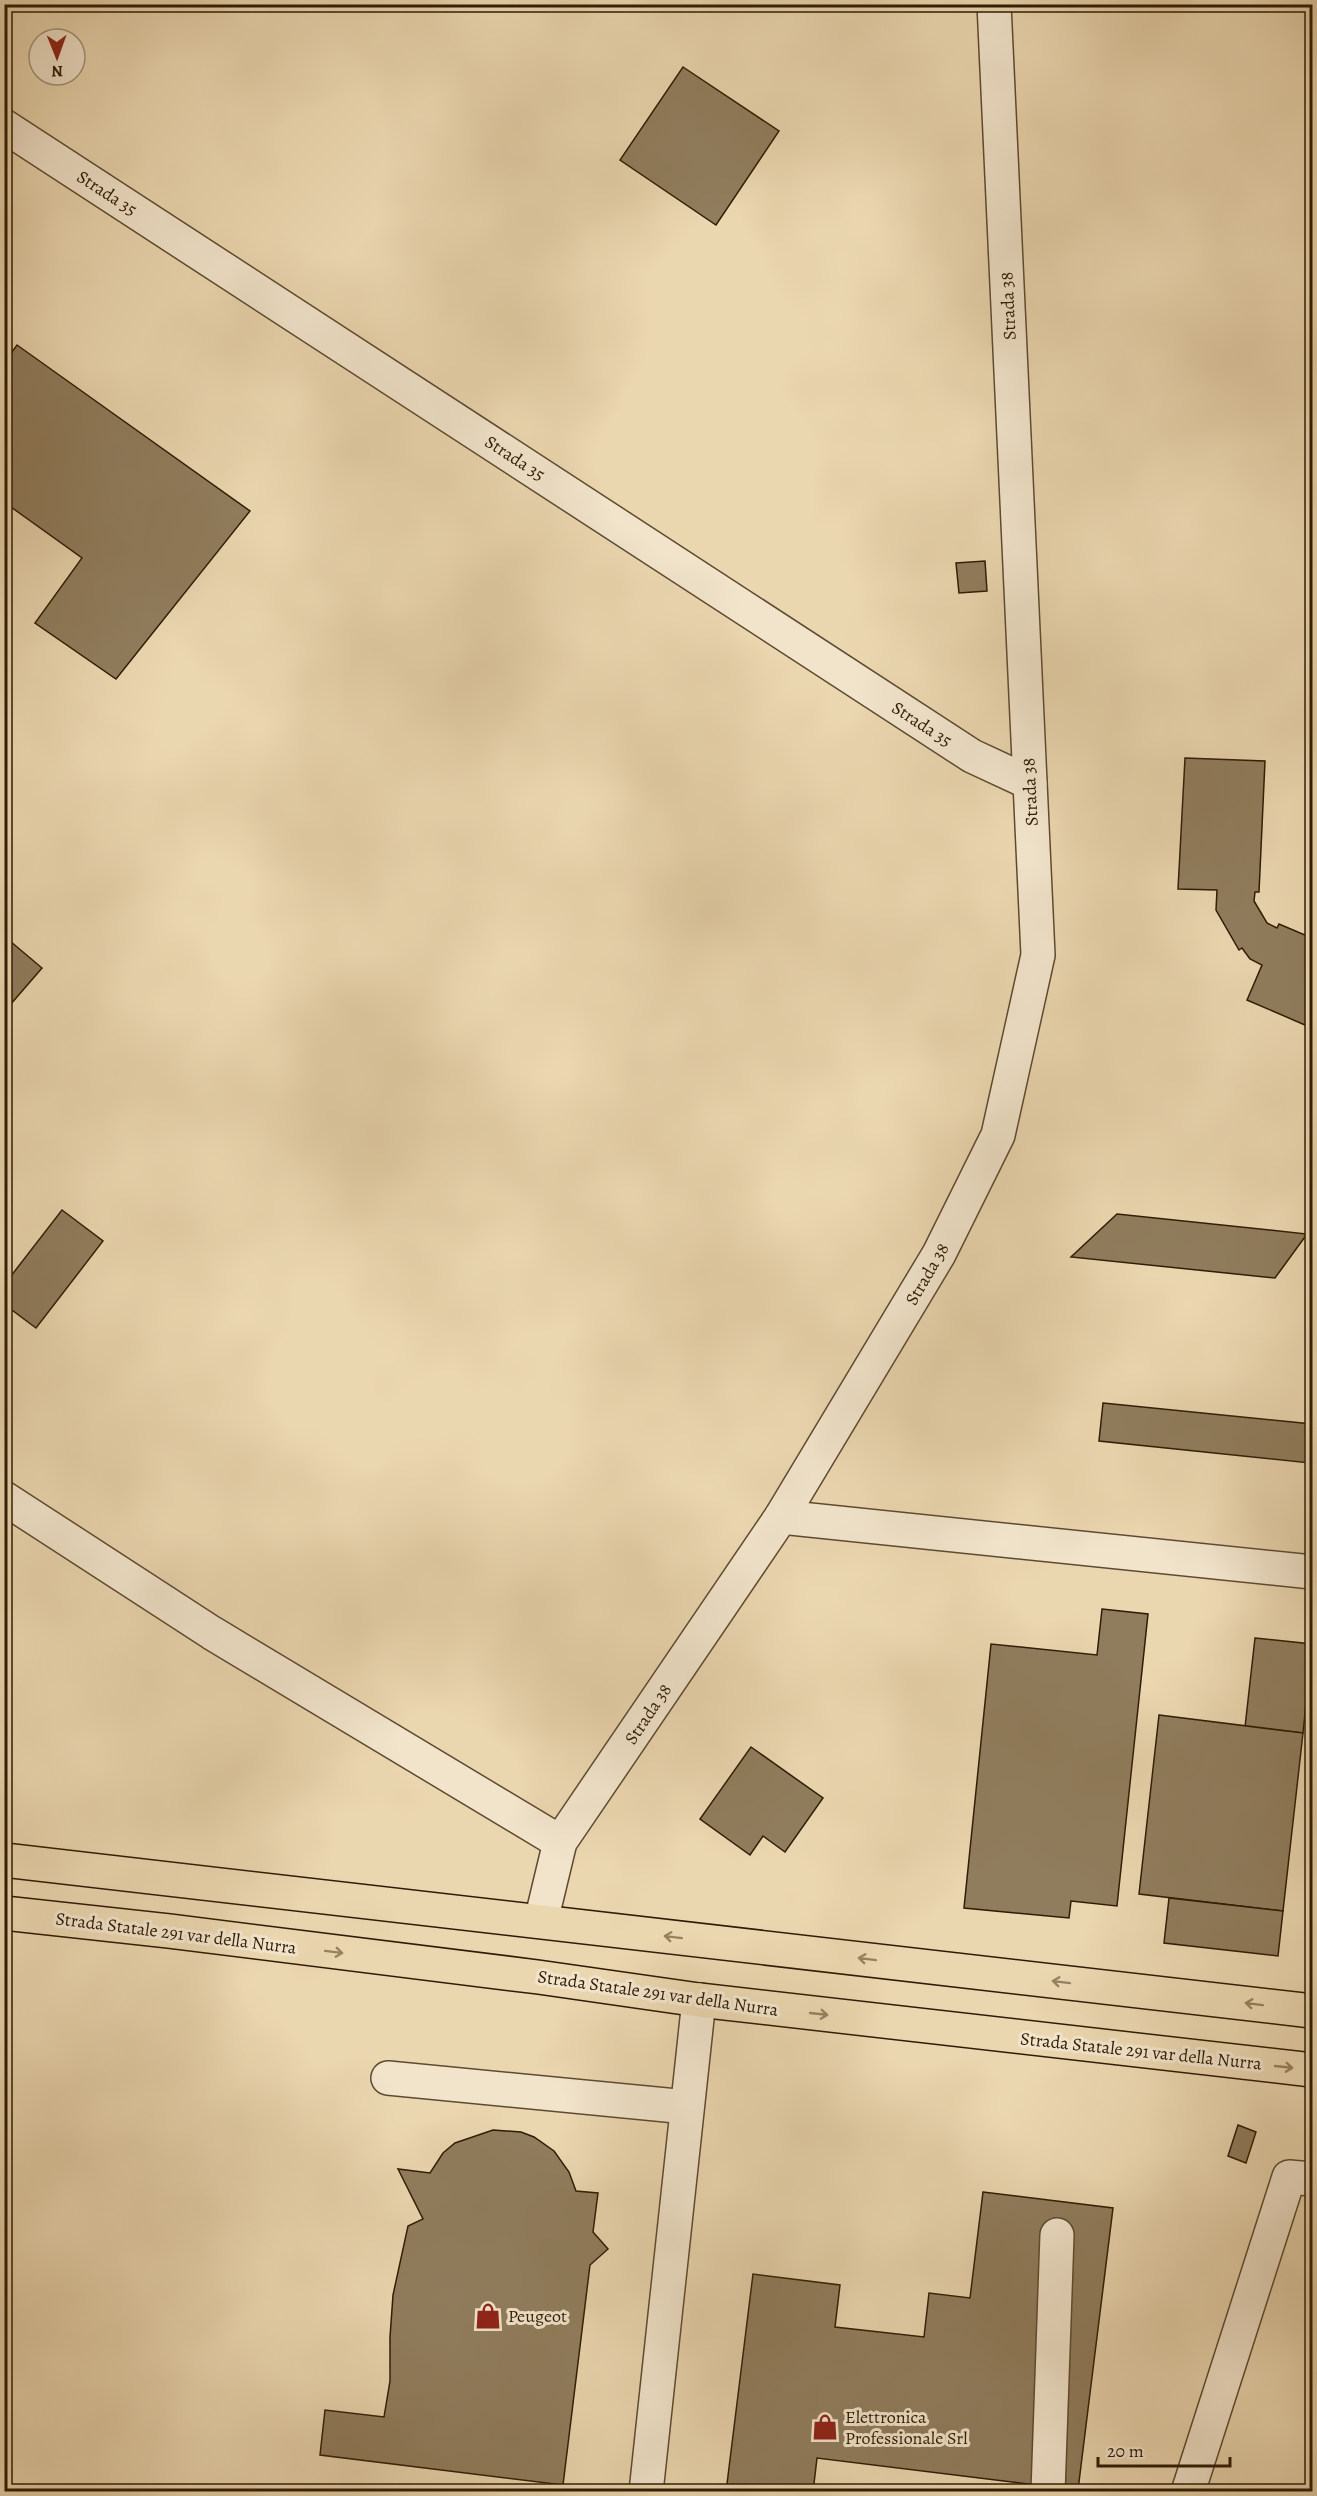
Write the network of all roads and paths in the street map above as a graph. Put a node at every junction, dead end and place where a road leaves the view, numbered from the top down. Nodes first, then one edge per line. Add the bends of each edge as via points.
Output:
1 (994, 4) edge
2 (4, 126) edge
3 (1030, 783) junction
4 (4, 1497) edge
5 (781, 1517) junction
6 (1312, 1572) edge
7 (560, 1842) junction
8 (4, 1860) edge
9 (4, 1914) edge
10 (541, 1922) junction
11 (699, 2000) junction
12 (1312, 2011) edge
13 (1312, 2070) edge
14 (388, 2078) dead end
15 (687, 2107) junction
16 (1312, 2179) edge
17 (1057, 2235) dead end
18 (646, 2492) edge
19 (1048, 2492) edge
20 (1188, 2492) edge

1 - 3 street, Strada 38
2 - 3 street, Strada 35 via 972,756
3 - 5 street, Strada 38 via 1038,955 998,1135 939,1254
4 - 7 street via 212,1633
5 - 6 street
5 - 7 street, Strada 38
7 - 10 street, Strada 38
8 - 10 main road
9 -> 11 main road, Strada Statale 291 var della Nurra via 181,1932
12 -> 10 main road
11 -> 13 main road, Strada Statale 291 var della Nurra
11 - 15 street
14 - 15 street
15 - 18 street
16 - 20 street via 1289,2177
17 - 19 street

